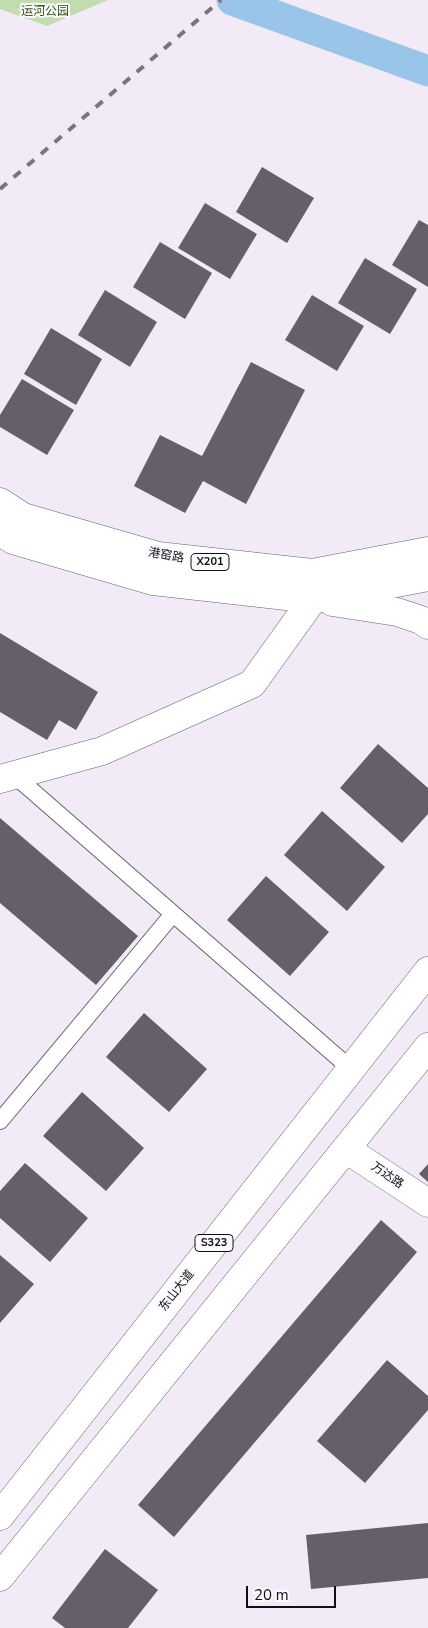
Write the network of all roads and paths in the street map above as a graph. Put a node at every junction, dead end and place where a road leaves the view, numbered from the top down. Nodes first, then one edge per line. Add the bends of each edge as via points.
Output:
1 (0, 502) edge
2 (0, 532) edge
3 (428, 551) edge
4 (428, 577) edge
5 (313, 599) junction
6 (428, 625) edge
7 (7, 777) edge
8 (173, 914) junction
9 (428, 971) edge
10 (428, 1047) edge
11 (350, 1069) junction
12 (0, 1121) edge
13 (346, 1149) junction
14 (428, 1203) edge
15 (0, 1516) edge
16 (0, 1577) edge

1 - 3 main road, 港窑路 / X201 via 23,516 158,556 312,573
2 - 5 main road, 港窑路 / X201 via 13,540 153,581
4 - 5 main road, 港窑路 / X201
5 - 6 main road via 397,612
5 - 7 main road via 252,684 102,751
7 - 8 lane
8 - 11 lane
8 - 12 lane
9 - 11 main road, 东山大道 / S323
10 - 13 main road
11 - 15 main road, 东山大道 / S323
13 - 14 main road, 万达路
13 - 16 main road

